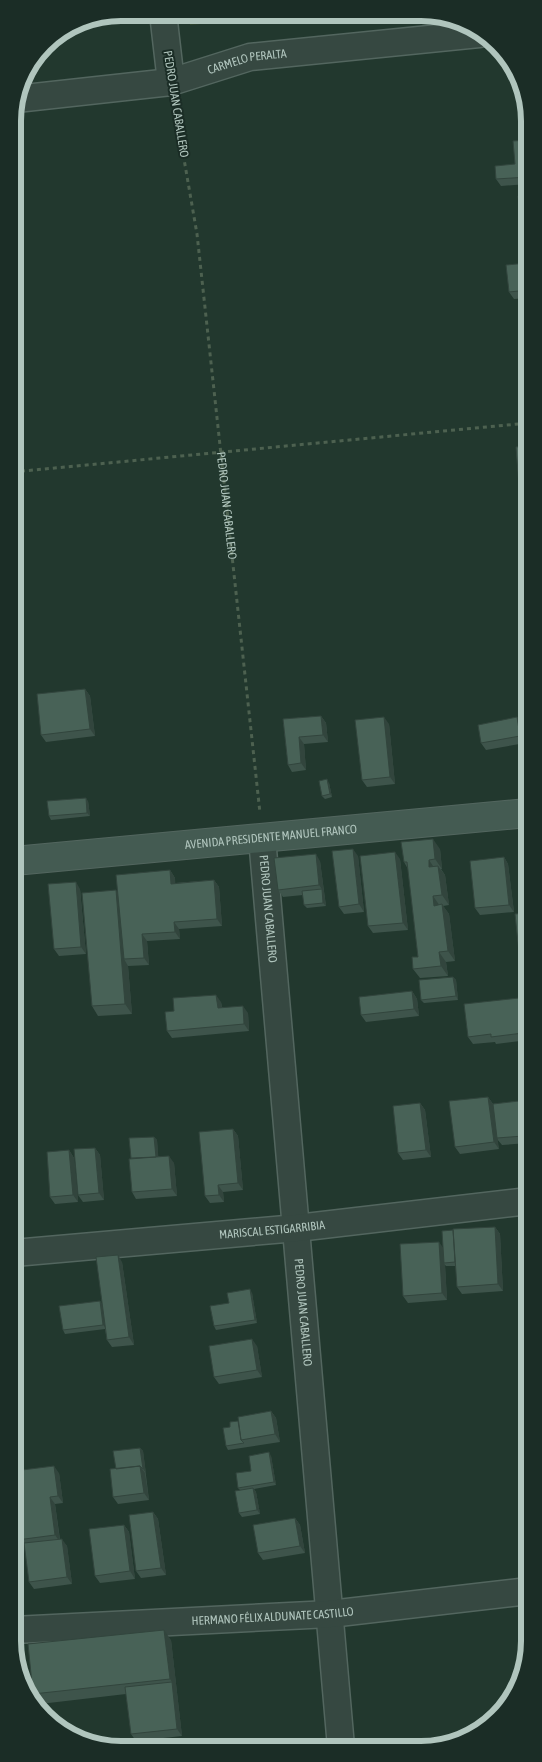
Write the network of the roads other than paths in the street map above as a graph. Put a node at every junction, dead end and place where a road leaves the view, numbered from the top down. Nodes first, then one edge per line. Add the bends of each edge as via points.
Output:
1 (163, 21) edge
2 (471, 35) edge
3 (171, 82) junction
4 (24, 98) edge
5 (521, 814) edge
6 (262, 838) junction
7 (21, 860) edge
8 (521, 1202) edge
9 (297, 1228) junction
10 (21, 1252) edge
11 (521, 1592) edge
12 (330, 1614) junction
13 (21, 1630) edge
14 (341, 1741) edge

1 - 3 street, PEDRO JUAN CABALLERO
2 - 3 street, CARMELO PERALTA via 250,57
3 - 4 street, CARMELO PERALTA
5 - 6 main road, AVENIDA PRESIDENTE MANUEL FRANCO
6 - 7 main road, AVENIDA PRESIDENTE MANUEL FRANCO
6 - 9 street, PEDRO JUAN CABALLERO
8 - 9 street, MARISCAL ESTIGARRIBIA
9 - 10 street, MARISCAL ESTIGARRIBIA
9 - 12 street, PEDRO JUAN CABALLERO
11 - 12 street, HERMANO FÉLIX ALDUNATE CASTILLO
12 - 13 street, HERMANO FÉLIX ALDUNATE CASTILLO
12 - 14 street, PEDRO JUAN CABALLERO

